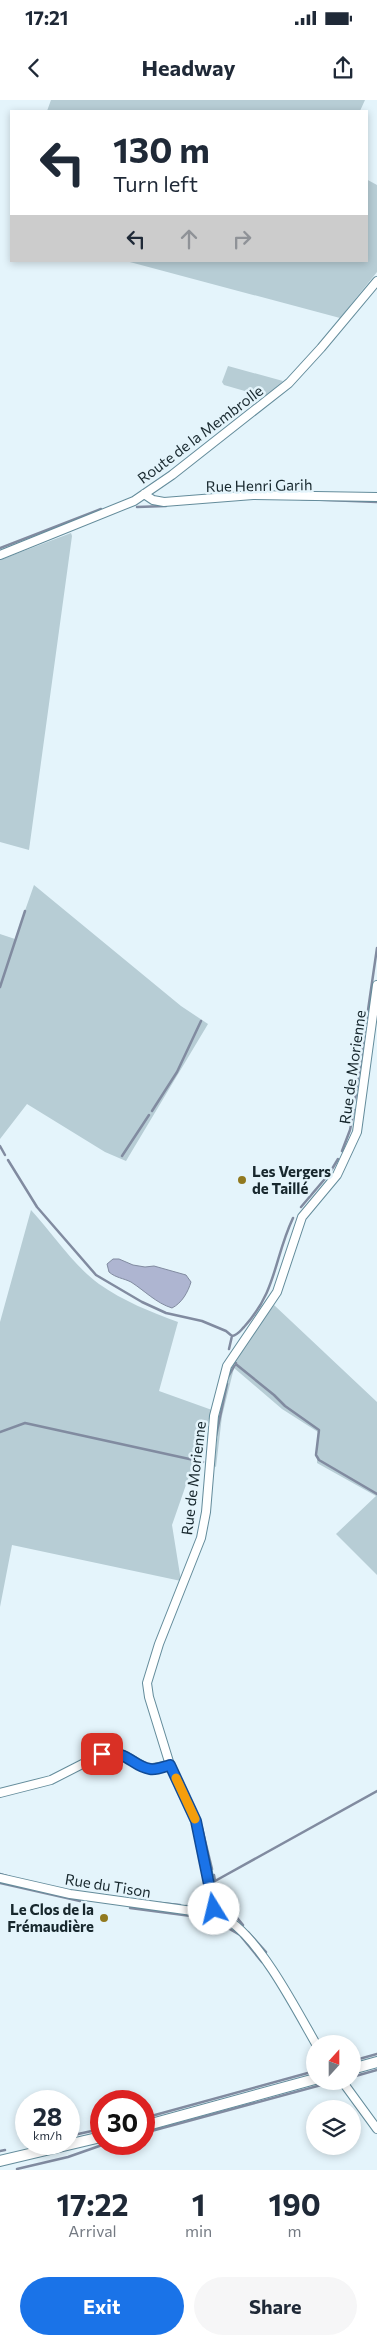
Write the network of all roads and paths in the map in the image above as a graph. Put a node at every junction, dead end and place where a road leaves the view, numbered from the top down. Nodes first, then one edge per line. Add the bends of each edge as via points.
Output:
1 (377, 281) edge
2 (144, 494) junction
3 (377, 497) edge
4 (0, 555) edge
5 (377, 985) edge
6 (170, 1765) junction
7 (0, 1793) edge
8 (0, 1878) edge
9 (214, 1914) junction
10 (311, 2035) edge
11 (377, 2062) edge
12 (361, 2066) edge
13 (306, 2081) edge
14 (349, 2090) edge
15 (155, 2123) edge
16 (377, 2129) edge
17 (90, 2140) edge
18 (0, 2161) edge

1 - 2 street, Route de la Membrolle via 288,383
2 - 3 street, Rue Henri Garih via 164,502 253,496
2 - 4 street, Route de la Membrolle via 106,514
5 - 6 street, Rue de Morienne via 357,1132 337,1175 302,1217 277,1292 227,1366 214,1416 201,1538 147,1683
6 - 7 street via 148,1769 113,1752 102,1754 50,1780
6 - 9 street, Rue de Morienne via 196,1821 212,1890
8 - 9 street, Rue du Tison via 70,1894
9 - 10 street via 244,1934 276,1977
11 - 12 main road
13 - 15 main road
14 - 16 street
17 - 18 main road

